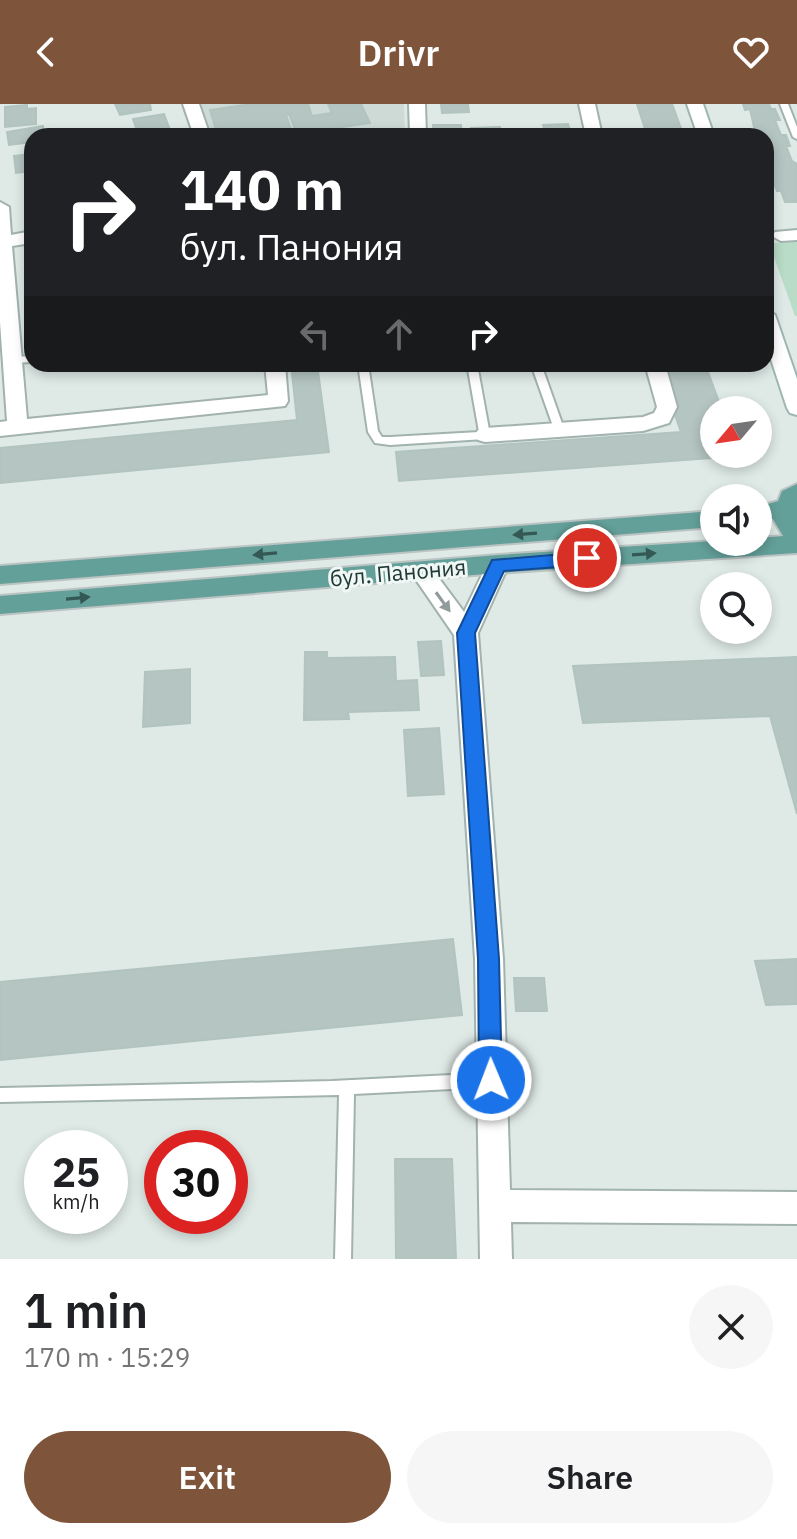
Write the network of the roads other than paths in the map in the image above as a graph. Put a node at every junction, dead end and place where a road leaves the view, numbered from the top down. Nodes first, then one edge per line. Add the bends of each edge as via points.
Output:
1 (191, 104) edge
2 (417, 104) edge
3 (587, 104) edge
4 (695, 104) edge
5 (784, 104) edge
6 (199, 128) edge
7 (418, 128) edge
8 (592, 128) edge
9 (703, 128) edge
10 (797, 137) edge
11 (0, 207) edge
12 (24, 238) edge
13 (2, 242) edge
14 (774, 339) edge
15 (22, 360) edge
16 (276, 372) edge
17 (364, 372) edge
18 (473, 372) edge
19 (539, 372) edge
20 (657, 372) edge
21 (797, 408) edge
22 (9, 428) edge
23 (559, 429) junction
24 (485, 435) junction
25 (791, 500) edge
26 (772, 509) edge
27 (700, 520) edge
28 (797, 543) edge
29 (498, 564) junction
30 (421, 571) junction
31 (0, 575) edge
32 (0, 605) edge
33 (466, 633) junction
34 (491, 1080) junction
35 (347, 1087) junction
36 (0, 1095) edge
37 (494, 1206) junction
38 (797, 1208) edge
39 (343, 1259) edge
40 (496, 1259) edge

1 - 6 street
2 - 7 street
3 - 8 street
4 - 9 street
5 - 10 lane
11 - 13 street
12 - 13 street
13 - 15 street
14 - 21 street
15 - 22 street
16 - 22 street via 278,401
17 - 24 lane via 373,432 379,440
18 - 24 lane
19 - 23 lane
20 - 23 street via 667,407 662,418
23 - 24 street
25 - 26 main road, бул. Панония
25 - 28 main road, бул. Панония via 786,526
27 -> 31 main road, бул. Панония
29 -> 28 main road, бул. Панония
29 - 30 main road, бул. Панония
29 - 33 street
32 -> 30 main road, бул. Панония
30 -> 33 street
33 - 34 street via 489,959
34 - 35 lane
34 - 37 street
35 - 36 lane
35 - 39 lane
37 - 38 street
37 - 40 street

